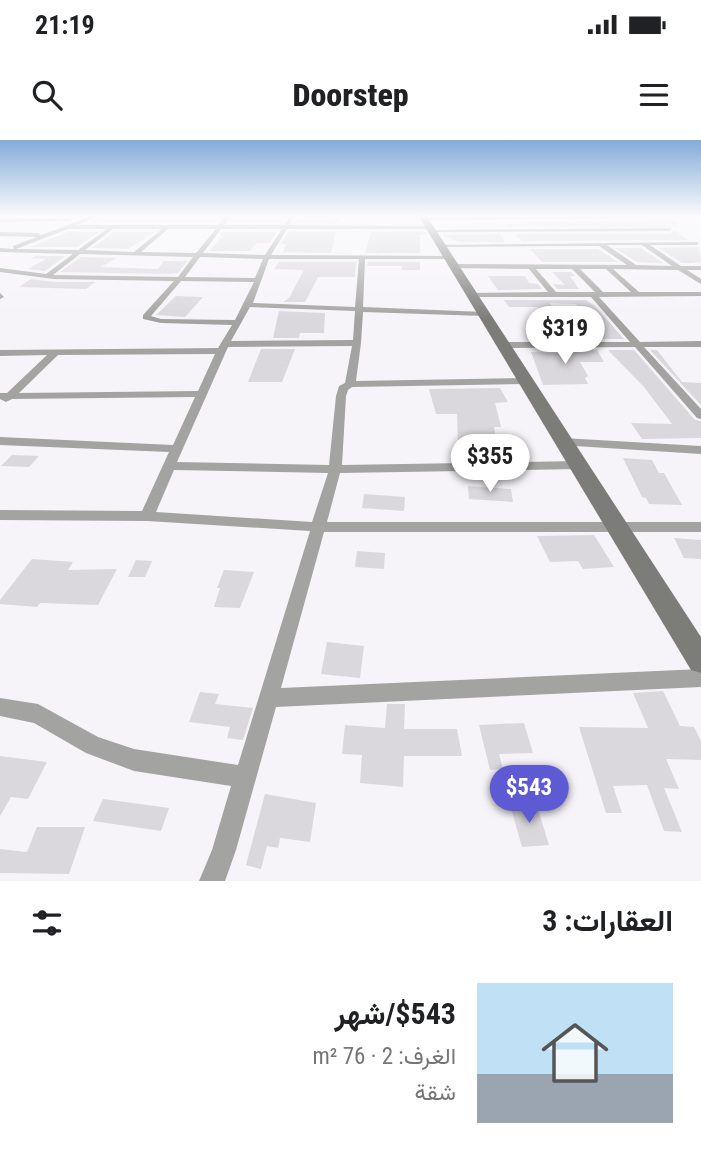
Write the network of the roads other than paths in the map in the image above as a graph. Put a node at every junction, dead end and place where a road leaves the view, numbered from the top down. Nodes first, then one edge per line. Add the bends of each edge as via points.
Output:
1 (2, 250) edge
2 (140, 250) edge
3 (204, 250) edge
4 (272, 250) edge
5 (389, 250) edge
6 (443, 250) edge
7 (482, 250) edge
8 (526, 250) edge
9 (609, 250) edge
10 (653, 250) edge
11 (81, 251) junction
12 (528, 252) dead end
13 (135, 254) junction
14 (199, 256) junction
15 (267, 257) junction
16 (362, 257) junction
17 (533, 263) junction
18 (575, 268) junction
19 (608, 268) junction
20 (635, 268) junction
21 (682, 268) junction
22 (701, 268) edge
23 (0, 270) edge
24 (47, 276) junction
25 (179, 280) junction
26 (256, 280) junction
27 (701, 282) edge
28 (701, 294) edge
29 (471, 295) junction
30 (637, 295) junction
31 (555, 296) junction
32 (599, 296) junction
33 (248, 305) junction
34 (357, 307) junction
35 (484, 314) junction
36 (237, 323) junction
37 (357, 343) junction
38 (638, 344) junction
39 (701, 344) edge
40 (503, 345) junction
41 (223, 348) junction
42 (0, 353) edge
43 (54, 353) junction
44 (526, 381) junction
45 (350, 384) junction
46 (203, 394) junction
47 (5, 396) edge
48 (0, 404) edge
49 (701, 416) edge
50 (0, 441) edge
51 (564, 442) junction
52 (176, 449) junction
53 (700, 451) edge
54 (579, 465) junction
55 (168, 466) junction
56 (335, 469) junction
57 (0, 515) edge
58 (146, 516) junction
59 (318, 527) junction
60 (701, 527) edge
61 (620, 529) junction
62 (701, 661) edge
63 (701, 678) edge
64 (267, 698) junction
65 (0, 707) edge
66 (243, 778) junction
67 (212, 881) edge

1 - 11 street
2 - 13 street
3 - 14 street
4 - 15 street
5 - 16 street
6 - 29 main road
7 - 17 street
8 - 12 street
9 - 20 street
10 - 21 street
11 - 13 street
11 - 24 street
13 - 14 street
14 - 15 street
14 - 25 street
15 - 16 street
15 - 26 street
16 - 34 street
17 - 18 street
17 - 31 street
18 - 19 street
18 - 32 street
19 - 20 street
19 - 30 street
20 - 21 street
21 - 22 street
21 - 27 street
23 - 24 street
24 - 25 street
25 - 26 street
25 - 36 street via 146,317
26 - 33 street
28 - 30 street
29 - 31 street
29 - 35 main road
30 - 32 street
31 - 32 street
32 - 38 street
33 - 34 street
33 - 36 street
34 - 35 street
34 - 37 street
35 - 40 main road
36 - 41 street
37 - 41 street
37 - 45 street
38 - 39 street
38 - 40 street
38 - 49 street
40 - 44 main road
41 - 43 street
41 - 46 street
42 - 43 street
43 - 47 street
44 - 45 street
44 - 51 main road
45 - 56 street via 341,396
46 - 47 street
46 - 52 street
47 - 48 street
50 - 52 street
51 - 53 street
51 - 54 main road
52 - 55 street
54 - 56 street
54 - 61 main road
55 - 56 street
55 - 58 street
56 - 59 street
57 - 58 street
58 - 59 street
59 - 61 street
59 - 64 street
60 - 61 street
61 - 62 main road
63 - 64 street
64 - 66 street
65 - 66 street via 38,714 93,746 134,760
66 - 67 street via 225,850

